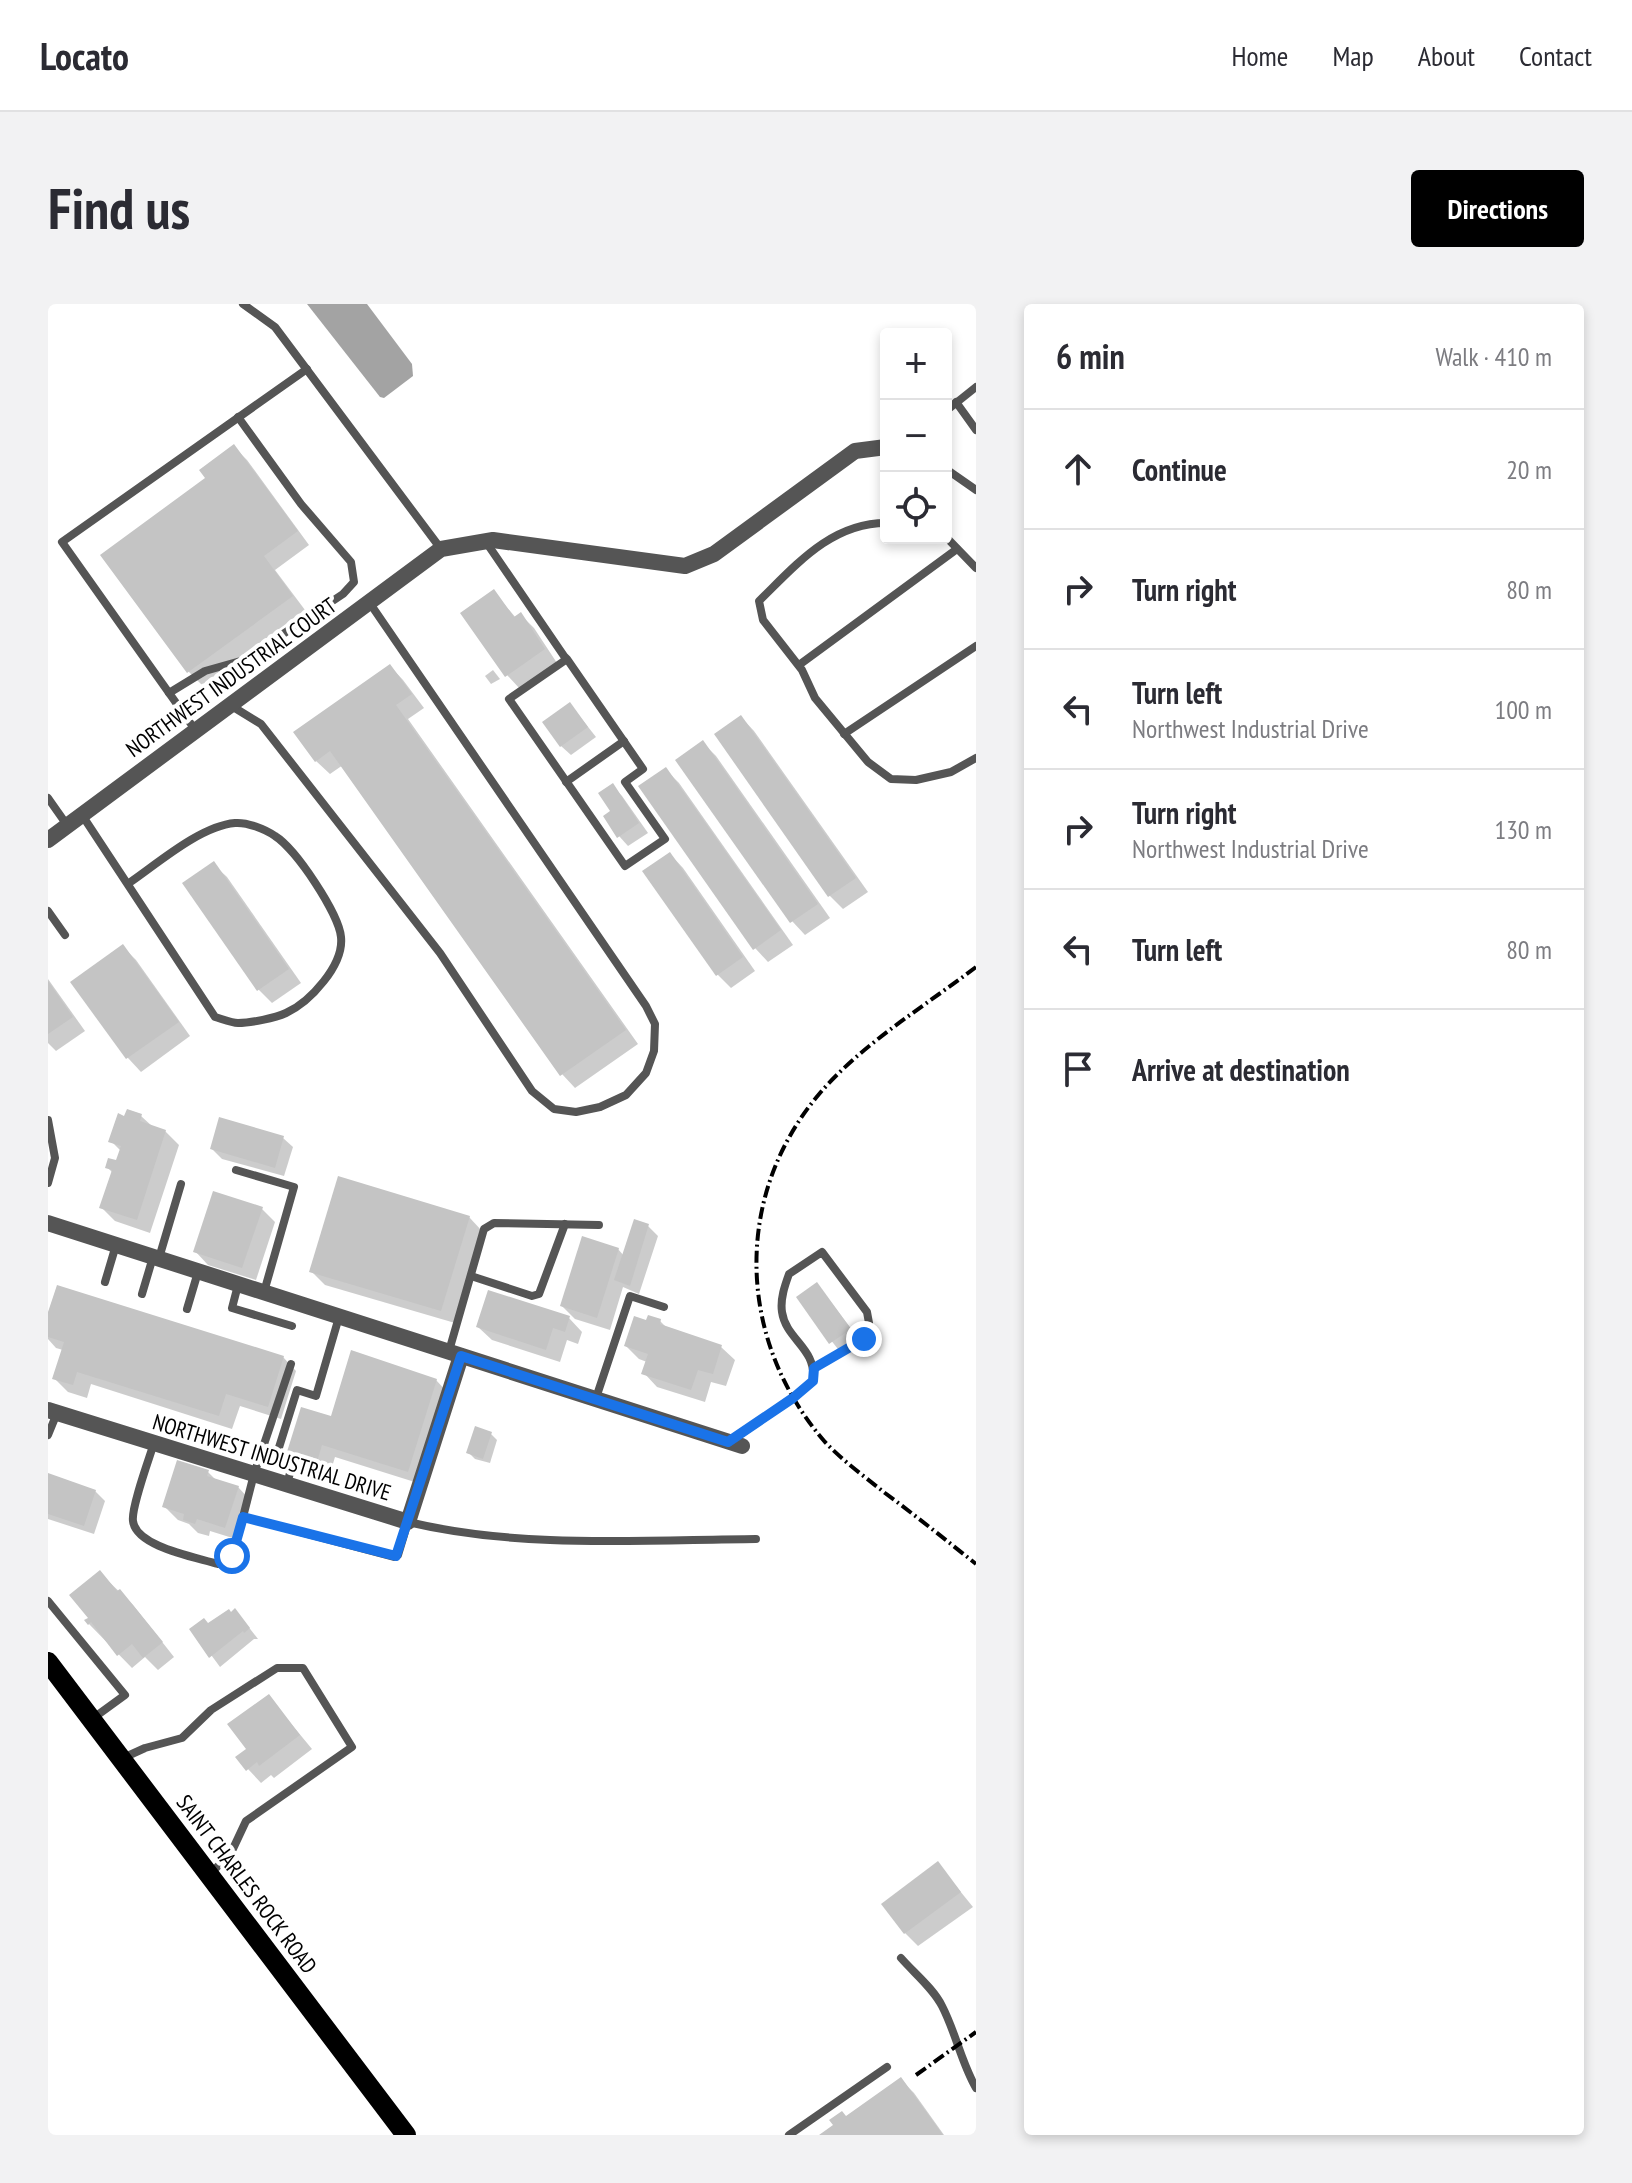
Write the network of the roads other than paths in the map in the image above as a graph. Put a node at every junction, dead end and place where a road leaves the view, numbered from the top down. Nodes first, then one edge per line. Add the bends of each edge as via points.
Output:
1 (243, 304) edge
2 (261, 304) edge
3 (257, 314) junction
4 (307, 369) junction
5 (976, 387) edge
6 (956, 402) junction
7 (952, 406) edge
8 (238, 417) junction
9 (976, 430) edge
10 (880, 448) edge
11 (950, 472) edge
12 (976, 490) edge
13 (880, 523) edge
14 (485, 541) junction
15 (952, 544) edge
16 (441, 549) junction
17 (957, 549) junction
18 (976, 568) edge
19 (369, 602) junction
20 (976, 646) edge
21 (567, 659) junction
22 (799, 665) junction
23 (169, 693) junction
24 (230, 705) junction
25 (196, 731) junction
26 (844, 734) junction
27 (624, 741) junction
28 (976, 758) edge
29 (566, 782) junction
30 (48, 798) edge
31 (82, 815) junction
32 (67, 825) junction
33 (48, 840) edge
34 (129, 883) junction
35 (48, 911) edge
36 (65, 935) dead end
37 (48, 1120) edge
38 (236, 1170) dead end
39 (48, 1183) edge
40 (181, 1184) dead end
41 (48, 1223) edge
42 (565, 1224) junction
43 (599, 1225) dead end
44 (116, 1245) junction
45 (156, 1258) junction
46 (198, 1272) junction
47 (471, 1276) junction
48 (105, 1282) dead end
49 (238, 1285) junction
50 (264, 1293) junction
51 (142, 1294) dead end
52 (664, 1307) dead end
53 (187, 1309) dead end
54 (339, 1317) junction
55 (292, 1326) dead end
56 (455, 1354) junction
57 (291, 1364) dead end
58 (814, 1368) junction
59 (596, 1399) junction
60 (53, 1412) edge
61 (48, 1435) edge
62 (154, 1443) junction
63 (735, 1444) joint
64 (254, 1474) junction
65 (287, 1484) junction
66 (243, 1517) junction
67 (408, 1522) junction
68 (756, 1539) dead end
69 (48, 1601) edge
70 (48, 1662) edge
71 (92, 1719) junction
72 (122, 1759) junction
73 (209, 1875) junction
74 (901, 1958) dead end
75 (887, 2067) dead end
76 (976, 2088) edge
77 (406, 2135) edge
78 (789, 2135) edge

1 - 3 lane
2 - 3 lane
3 - 4 lane via 275,327
4 - 8 lane
4 - 16 lane
5 - 6 lane
6 - 7 lane
6 - 9 lane
8 - 23 lane via 62,542
8 - 23 lane via 351,562 354,582 244,660 205,671
10 - 14 street, NORTHWEST INDUSTRIAL COURT via 855,451 714,554 685,566
11 - 12 lane
13 - 22 lane via 842,531 813,549 759,601 763,620
14 - 16 street, NORTHWEST INDUSTRIAL COURT
14 - 21 lane
15 - 17 lane
16 - 19 street, NORTHWEST INDUSTRIAL COURT
17 - 18 lane
17 - 22 lane
19 - 24 street, NORTHWEST INDUSTRIAL COURT
19 - 24 lane via 646,1006 655,1024 654,1051 646,1073 626,1095 576,1112 554,1109 532,1091 421,928 261,724
20 - 26 lane
21 - 27 lane
21 - 29 lane via 509,699
22 - 26 lane via 815,698
23 - 25 lane
24 - 25 street, NORTHWEST INDUSTRIAL COURT
25 - 31 street, NORTHWEST INDUSTRIAL COURT
26 - 28 lane via 891,779 951,772
27 - 29 lane
27 - 29 lane via 643,769 625,782 665,839 625,866
30 - 32 lane
31 - 32 street, NORTHWEST INDUSTRIAL COURT
31 - 34 lane
32 - 33 street, NORTHWEST INDUSTRIAL COURT
34 - 34 lane via 215,1017 237,1024 286,1013 333,972 342,940 337,921 292,853 276,836 257,827 235,823 212,831
35 - 36 lane
37 - 39 lane via 55,1158
38 - 50 lane via 294,1187
40 - 45 lane
41 - 44 street
42 - 43 lane
42 - 47 lane via 494,1223 484,1229
42 - 47 lane via 539,1294
44 - 45 street
44 - 48 lane
45 - 46 street
45 - 51 lane
46 - 49 street
46 - 53 lane
47 - 56 lane
49 - 50 street
49 - 55 lane via 232,1308
50 - 54 street
52 - 59 lane via 630,1296
54 - 56 street
54 - 65 lane via 316,1396 297,1390 276,1457 293,1462
56 - 59 street
56 - 67 street, NORTHWEST INDUSTRIAL DRIVE
57 - 64 lane
58 - 58 lane via 787,1326 782,1301 789,1274 822,1252 867,1312 869,1323 864,1339
58 - 63 lane via 813,1381
59 - 63 street
60 - 61 lane
60 - 62 street, NORTHWEST INDUSTRIAL DRIVE
62 - 64 street, NORTHWEST INDUSTRIAL DRIVE
62 - 66 lane via 133,1517 142,1538 222,1564 232,1558
64 - 65 street, NORTHWEST INDUSTRIAL DRIVE
64 - 66 lane
65 - 67 street, NORTHWEST INDUSTRIAL DRIVE
66 - 67 lane via 394,1557
67 - 68 lane via 546,1540
69 - 71 lane via 125,1695
70 - 71 main road, SAINT CHARLES ROCK ROAD
71 - 72 main road, SAINT CHARLES ROCK ROAD
72 - 73 main road, SAINT CHARLES ROCK ROAD
72 - 73 lane via 182,1738 211,1710 277,1668 303,1668 352,1747 246,1821 231,1853
73 - 77 main road, SAINT CHARLES ROCK ROAD
74 - 76 lane via 941,2003
75 - 78 lane

